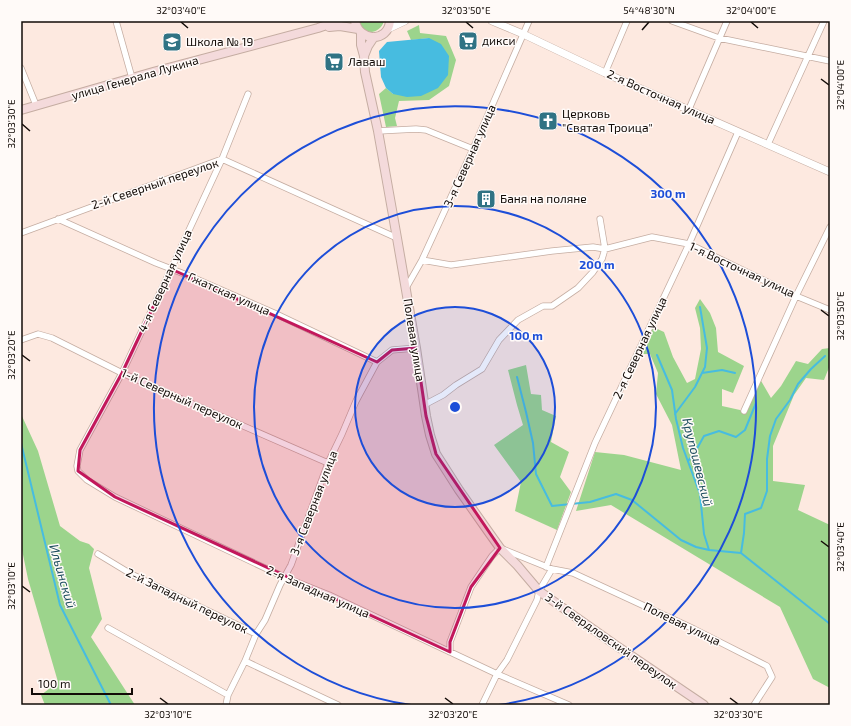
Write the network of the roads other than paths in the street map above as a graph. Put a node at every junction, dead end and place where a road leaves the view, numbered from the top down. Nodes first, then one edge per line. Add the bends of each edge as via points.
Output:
1 (116, 21) edge
2 (338, 21) edge
3 (405, 21) edge
4 (492, 21) edge
5 (529, 21) edge
6 (627, 21) edge
7 (672, 21) edge
8 (726, 21) edge
9 (824, 21) edge
10 (389, 25) edge
11 (318, 28) junction
12 (358, 28) edge
13 (523, 34) junction
14 (374, 37) junction
15 (719, 38) junction
16 (364, 56) junction
17 (808, 56) junction
18 (830, 61) edge
19 (21, 68) edge
20 (605, 73) junction
21 (132, 78) junction
22 (248, 94) dead end
23 (36, 105) junction
24 (688, 109) junction
25 (21, 110) edge
26 (378, 131) junction
27 (738, 132) junction
28 (768, 144) junction
29 (473, 149) junction
30 (222, 159) junction
31 (830, 172) edge
32 (58, 219) junction
33 (600, 219) dead end
34 (830, 227) edge
35 (21, 232) edge
36 (397, 238) junction
37 (689, 244) junction
38 (605, 249) junction
39 (422, 260) junction
40 (171, 269) junction
41 (405, 288) junction
42 (796, 296) junction
43 (830, 310) edge
44 (21, 340) edge
45 (416, 348) junction
46 (377, 362) junction
47 (122, 373) junction
48 (424, 405) junction
49 (744, 411) dead end
50 (328, 463) junction
51 (77, 466) joint
52 (500, 548) junction
53 (98, 554) dead end
54 (546, 567) junction
55 (552, 569) junction
56 (284, 577) junction
57 (539, 591) junction
58 (108, 628) dead end
59 (256, 634) junction
60 (450, 652) junction
61 (245, 661) junction
62 (498, 674) junction
63 (228, 695) junction
64 (694, 703) edge
65 (226, 705) edge
66 (338, 705) edge
67 (482, 705) edge
68 (569, 705) edge
69 (704, 705) edge
70 (754, 705) edge

1 - 21 street
2 - 11 main road, улица Генерала Лукина
3 - 10 street
4 - 13 street, 2-я Восточная улица
5 - 13 street, 3-я Северная улица
6 - 20 street
7 - 15 street
8 - 15 street
9 - 17 street
10 - 14 main road via 382,35
11 - 12 main road, улица Генерала Лукина
11 - 21 main road, улица Генерала Лукина
12 - 14 main road, улица Генерала Лукина via 367,36
12 - 16 main road, Полевая улица
13 - 20 street, 2-я Восточная улица
13 - 29 street, 3-я Северная улица
14 - 16 main road
15 - 17 street
15 - 24 street
16 - 26 main road, Полевая улица via 368,89
17 - 18 street
17 - 28 street
19 - 23 street
20 - 24 street, 2-я Восточная улица
21 - 23 main road, улица Генерала Лукина
22 - 30 street, 4-я Северная улица
23 - 25 main road, улица Генерала Лукина
24 - 27 street, 2-я Восточная улица
26 - 29 street via 426,130
26 - 36 main road, Полевая улица
27 - 28 street, 2-я Восточная улица
27 - 37 street, 2-я Северная улица
28 - 31 street, 2-я Восточная улица
29 - 39 street, 3-я Северная улица
30 - 32 street, 2-й Северный переулок
30 - 36 street, 2-й Северный переулок
30 - 40 street, 4-я Северная улица
32 - 35 street, 2-й Северный переулок
32 - 40 street, Гжатская улица
33 - 38 street
34 - 42 street
36 - 41 main road, Полевая улица
37 - 38 street, 1-я Восточная улица via 652,237
37 - 42 street, 1-я Восточная улица
37 - 54 street, 2-я Северная улица via 595,443
38 - 39 street via 593,247 451,264
38 - 48 street via 596,268 578,288 552,306 543,306 518,320 499,340 482,369
39 - 41 street, 3-я Северная улица
40 - 46 street, Гжатская улица via 274,313
40 - 47 street, 4-я Северная улица
41 - 45 main road, Полевая улица
42 - 43 street, 1-я Восточная улица
42 - 49 street
44 - 47 street, 1-й Северный переулок via 38,334 52,338
45 - 46 street, 3-я Северная улица via 392,350
45 - 48 main road, Полевая улица
46 - 50 street, 3-я Северная улица
47 - 50 street, 1-й Северный переулок
47 - 51 street, 4-я Северная улица via 80,450
48 - 52 main road, Полевая улица via 436,454
50 - 56 street, 3-я Северная улица via 291,565
51 - 56 street, 2-я Западная улица via 78,472 87,480 115,497
52 - 54 street
52 - 57 main road, Полевая улица
52 - 60 street via 471,587 450,642
53 - 59 street, 2-й Западный переулок via 131,574
54 - 55 street
55 - 57 street
55 - 70 street, Полевая улица via 573,573 767,666 772,677
56 - 59 street, 3-я Северная улица
56 - 60 street, 2-я Западная улица via 329,595
57 - 62 street via 537,600
57 - 64 main road, 3-й Свердловский переулок
58 - 63 street
59 - 61 street, 3-я Северная улица
60 - 62 street, 2-я Западная улица
61 - 63 street, 3-я Северная улица
61 - 66 street
62 - 67 street
62 - 68 street, 2-я Западная улица
63 - 65 street, 3-я Северная улица
64 - 69 main road, 3-й Свердловский переулок

